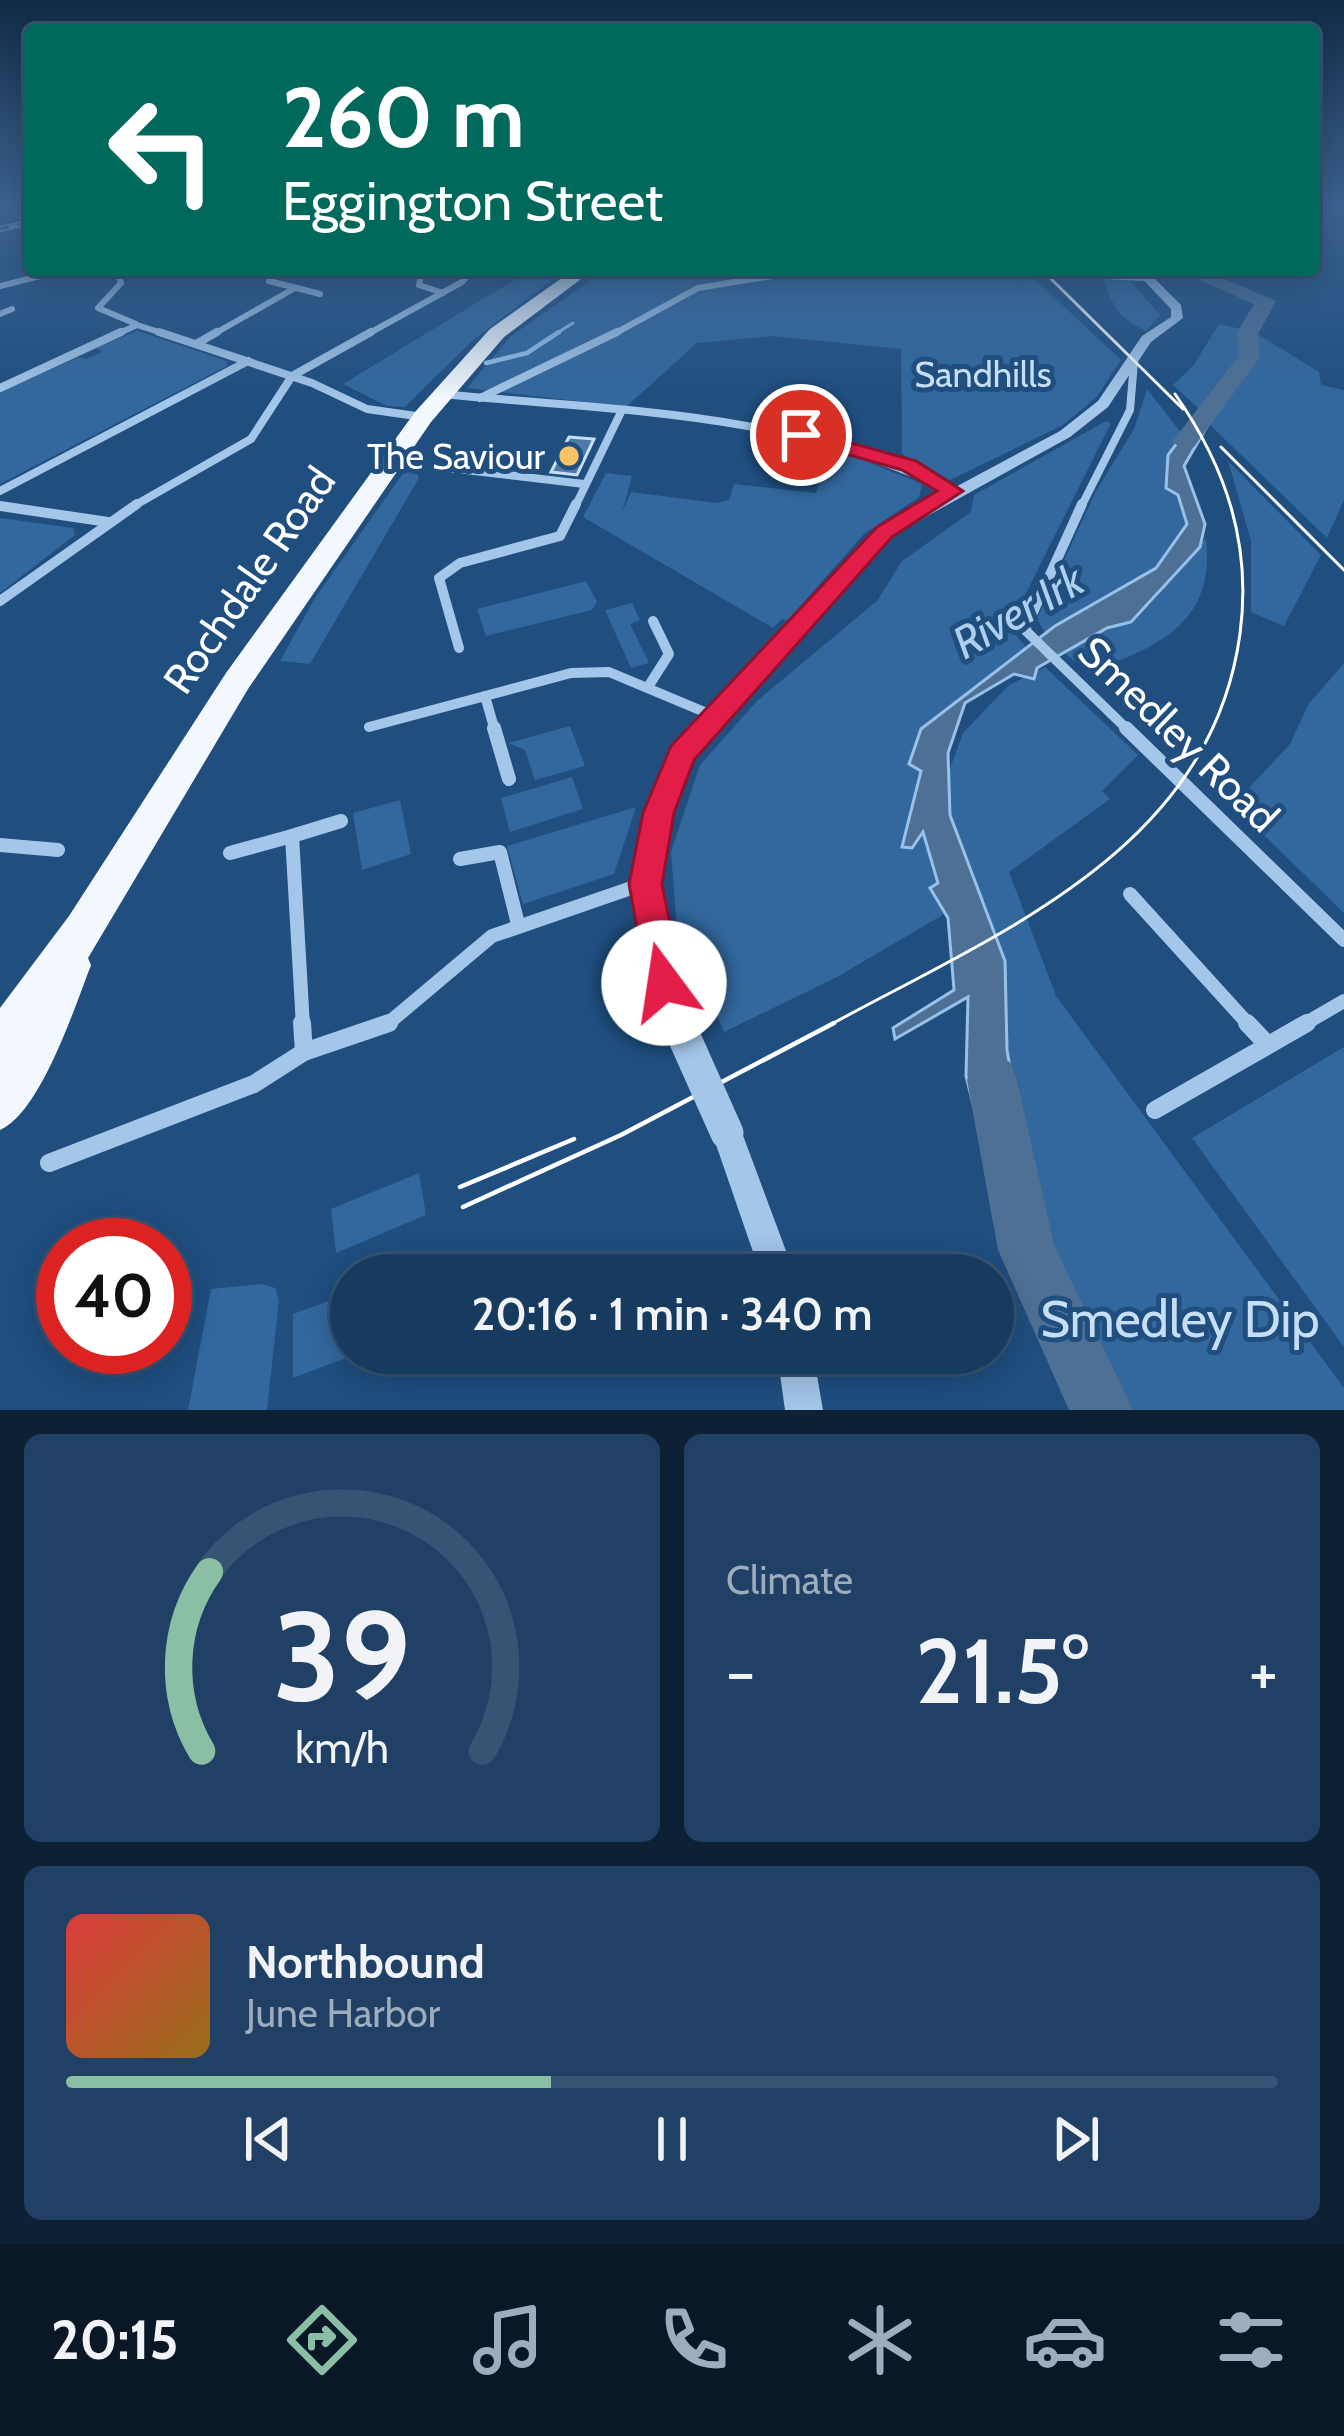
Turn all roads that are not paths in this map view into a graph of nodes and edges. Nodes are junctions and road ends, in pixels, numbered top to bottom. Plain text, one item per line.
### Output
1 (40, 276) edge
2 (119, 276) edge
3 (421, 276) edge
4 (465, 276) edge
5 (575, 276) edge
6 (772, 276) edge
7 (1146, 276) edge
8 (269, 281) dead end
9 (0, 286) edge
10 (295, 288) junction
11 (443, 293) junction
12 (320, 294) dead end
13 (12, 309) dead end
14 (0, 314) edge
15 (137, 325) junction
16 (196, 344) junction
17 (248, 361) junction
18 (1134, 362) junction
19 (292, 376) junction
20 (0, 388) edge
21 (480, 398) junction
22 (432, 405) junction
23 (621, 412) junction
24 (449, 468) dead end
25 (584, 484) junction
26 (0, 491) edge
27 (952, 491) junction
28 (0, 506) edge
29 (108, 522) junction
30 (0, 602) edge
31 (653, 621) dead end
32 (459, 648) dead end
33 (649, 687) junction
34 (485, 696) junction
35 (715, 716) junction
36 (369, 727) dead end
37 (509, 779) dead end
38 (341, 821) dead end
39 (292, 836) junction
40 (0, 845) edge
41 (58, 850) dead end
42 (230, 853) dead end
43 (460, 859) dead end
44 (645, 884) junction
45 (1130, 894) dead end
46 (518, 924) junction
47 (84, 930) junction
48 (1344, 940) edge
49 (1344, 1001) edge
50 (0, 1045) edge
51 (1268, 1045) junction
52 (304, 1052) junction
53 (0, 1106) edge
54 (1155, 1110) dead end
55 (50, 1163) dead end
56 (770, 1254) edge
57 (798, 1374) edge
58 (804, 1410) edge

1 - 9 street
2 - 15 street
3 - 11 street
4 - 11 street
5 - 22 highway, Rochdale Road
6 - 21 street
7 - 18 street
8 - 10 street
10 - 12 street
10 - 16 street
11 - 19 street
13 - 14 street
15 - 16 street
15 - 20 street
16 - 17 street
17 - 19 street
17 - 26 street
18 - 27 street
18 - 48 street, Smedley Road
19 - 22 street
19 - 29 street
21 - 22 street
21 - 23 street
22 - 47 highway, Rochdale Road
23 - 25 street
23 - 27 street
24 - 25 street
25 - 32 street
27 - 35 street
28 - 29 street
29 - 30 street
31 - 33 street
33 - 34 street
33 - 35 street
34 - 36 street
34 - 37 street
35 - 44 street
38 - 39 street
39 - 42 street
39 - 52 street
40 - 41 street
43 - 46 street
44 - 46 street
44 - 56 street, bridge
45 - 51 street
46 - 52 street
47 - 50 highway, Rochdale Road
47 - 53 highway, Rochdale Road
49 - 51 street
51 - 54 street
52 - 55 street
57 - 58 street

